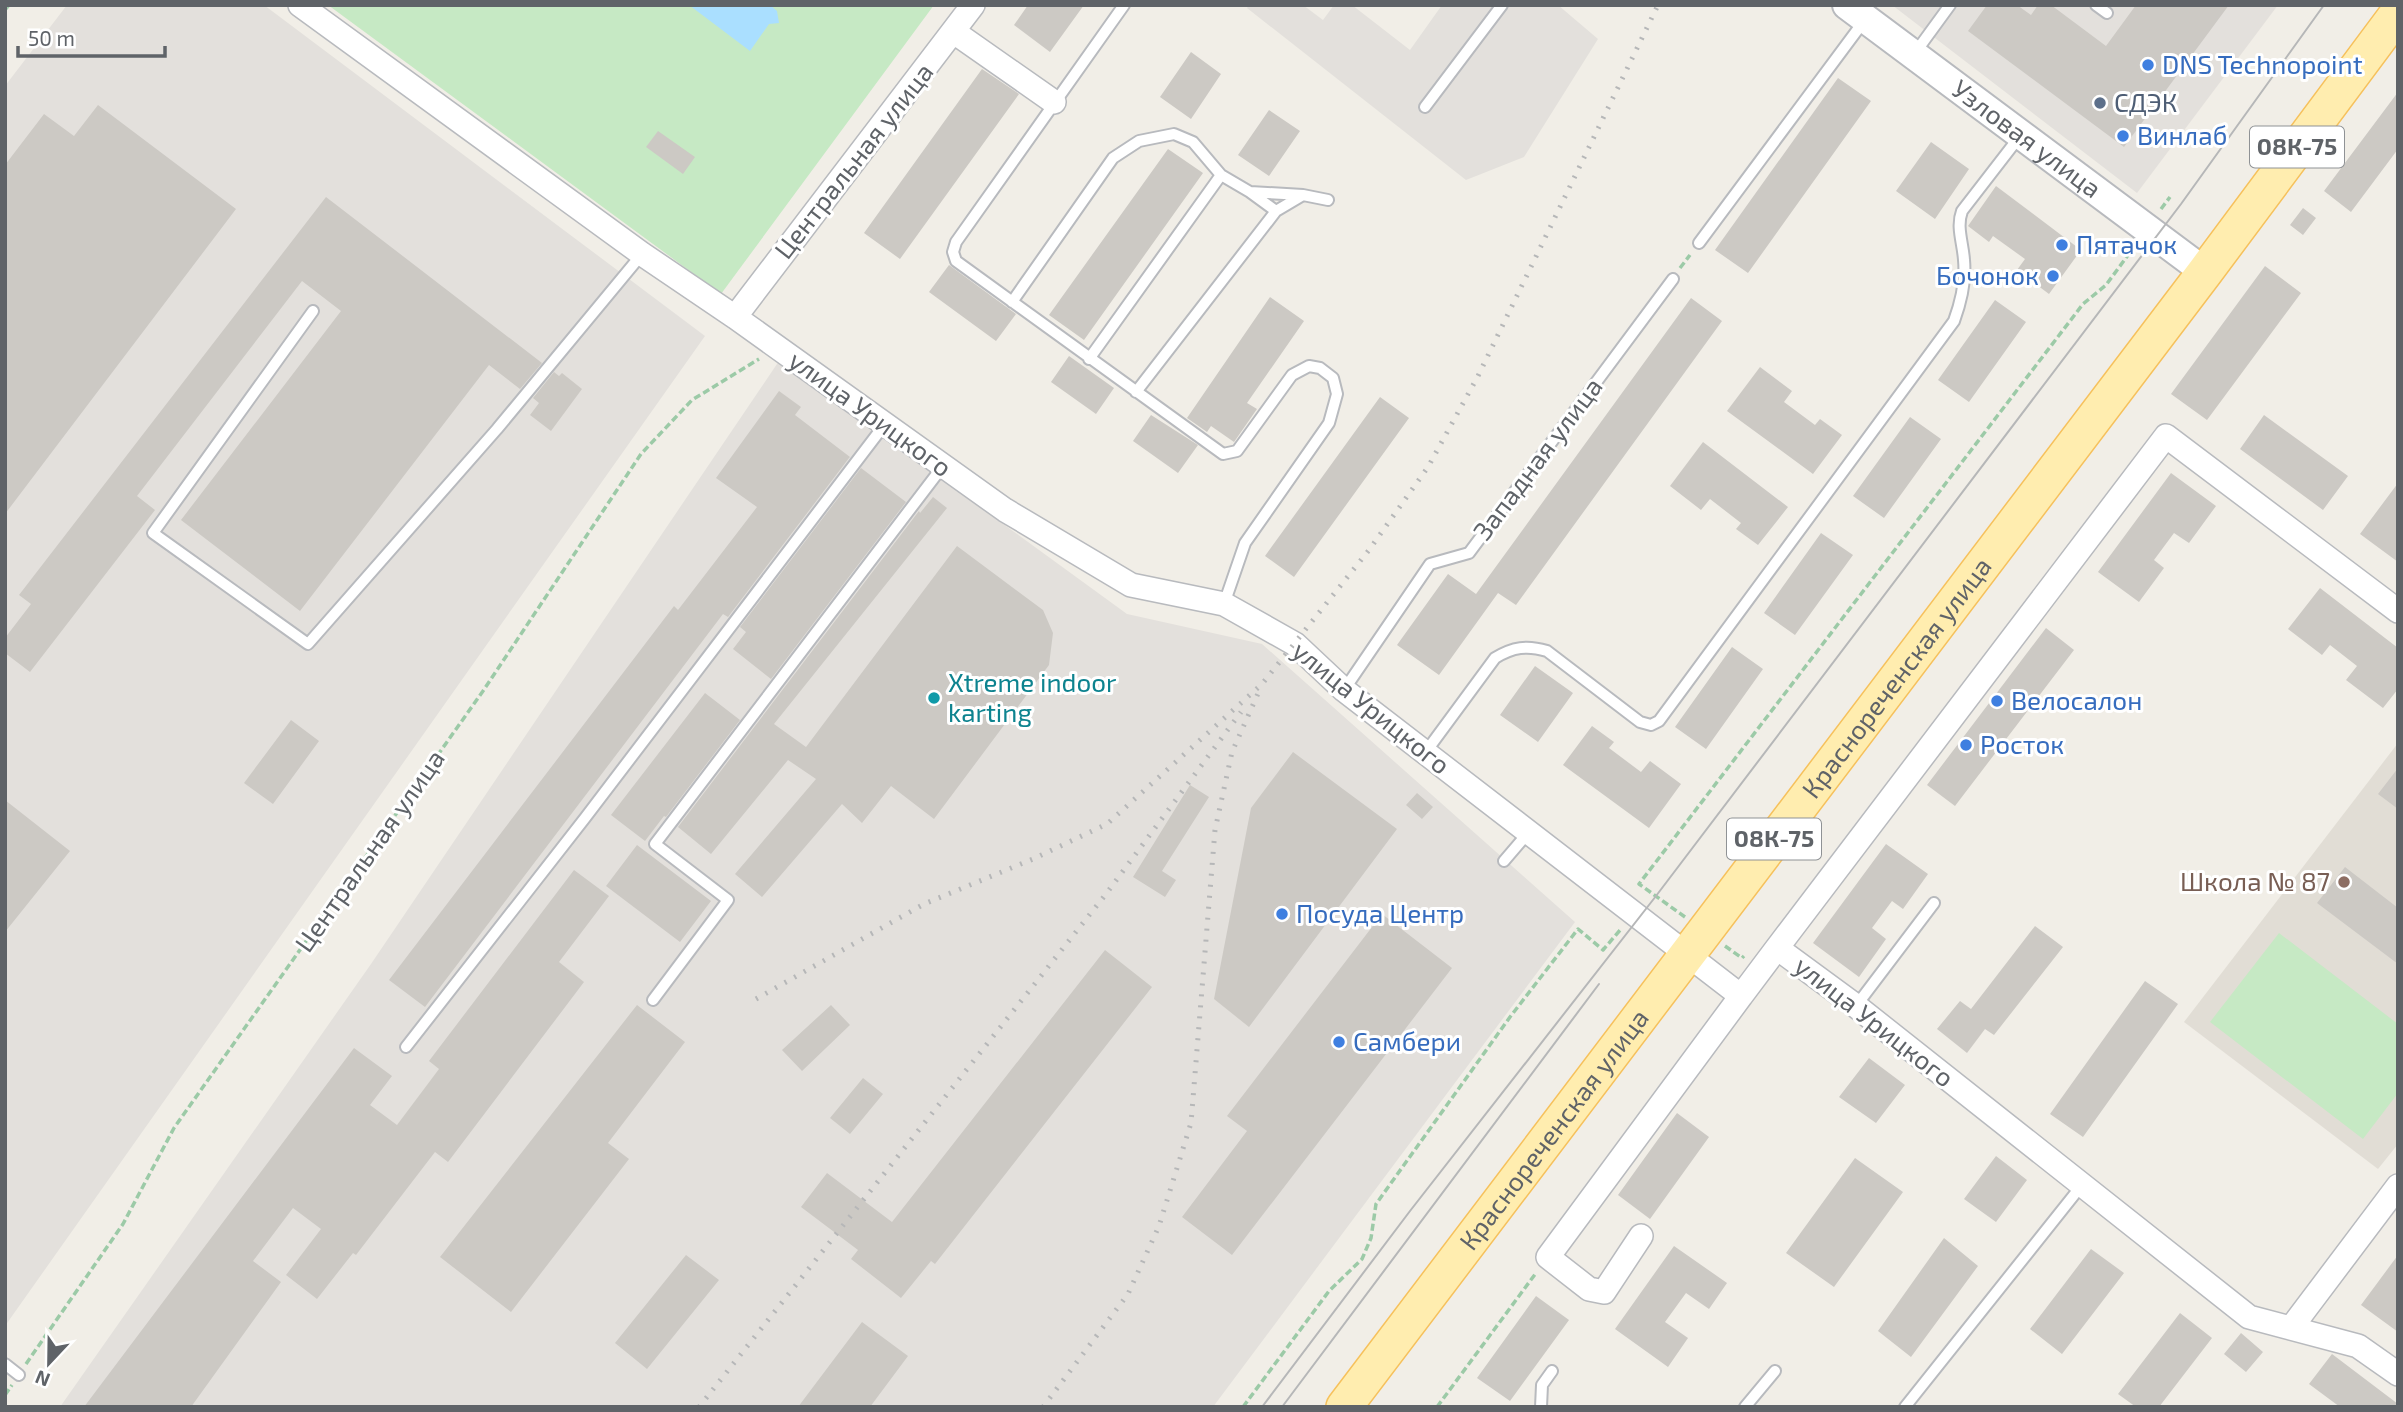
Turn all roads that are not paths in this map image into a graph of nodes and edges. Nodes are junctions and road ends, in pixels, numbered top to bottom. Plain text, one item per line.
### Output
1 (299, 5) edge
2 (973, 5) edge
3 (1124, 5) edge
4 (1502, 5) edge
5 (1950, 5) edge
6 (2096, 5) edge
7 (1856, 12) edge
8 (2106, 13) dead end
9 (2395, 22) edge
10 (954, 32) junction
11 (1913, 55) junction
12 (1054, 102) junction
13 (1425, 107) dead end
14 (2020, 135) junction
15 (1221, 175) junction
16 (1250, 191) junction
17 (1303, 195) junction
18 (1328, 201) dead end
19 (1276, 211) junction
20 (1699, 243) road end
21 (642, 254) junction
22 (2205, 272) junction
23 (1673, 279) road end
24 (1012, 302) junction
25 (313, 311) dead end
26 (735, 317) junction
27 (1089, 359) junction
28 (1136, 392) junction
29 (885, 424) junction
30 (943, 466) junction
31 (1224, 604) junction
32 (2398, 611) edge
33 (1343, 690) junction
34 (1425, 753) junction
35 (1528, 833) junction
36 (1504, 861) dead end
37 (1934, 903) dead end
38 (1695, 942) junction
39 (1777, 948) junction
40 (1741, 996) junction
41 (653, 1000) dead end
42 (1856, 1006) junction
43 (406, 1047) dead end
44 (2082, 1185) junction
45 (2398, 1186) edge
46 (1641, 1236) dead end
47 (2291, 1328) junction
48 (5, 1364) edge
49 (1552, 1371) dead end
50 (1775, 1371) dead end
51 (2398, 1374) edge
52 (19, 1375) road end
53 (1344, 1407) edge
54 (1541, 1407) edge
55 (1745, 1407) edge
56 (1905, 1407) edge

1 - 21 street, улица Урицкого
2 - 10 street, Центральная улица
3 - 12 lane
4 - 13 lane
5 - 11 lane
6 - 8 lane
7 - 11 street, Узловая улица
7 - 20 lane
9 - 22 main road, Краснореченская улица / 08К-75
10 - 12 street
10 - 26 street, Центральная улица
11 - 14 street, Узловая улица
12 - 24 lane
14 - 22 street, Узловая улица
14 - 34 lane
15 - 16 lane
15 - 24 lane
15 - 27 lane
16 - 17 lane
16 - 19 lane
17 - 18 lane
17 - 19 lane
19 - 28 lane
21 - 25 lane
21 - 26 street, улица Урицкого
22 - 38 main road, Краснореченская улица / 08К-75
23 - 33 lane, Западная улица
24 - 27 lane
26 - 29 street, улица Урицкого
27 - 28 lane
28 - 31 lane
29 - 30 street, улица Урицкого
29 - 43 lane
30 - 31 street, улица Урицкого
30 - 41 lane
31 - 33 street, улица Урицкого
32 - 39 street
33 - 34 street, улица Урицкого
34 - 35 street, улица Урицкого
35 - 36 lane
35 - 38 street, улица Урицкого
37 - 42 lane
38 - 40 street, улица Урицкого
38 - 53 main road, Краснореченская улица / 08К-75
39 - 40 street, улица Урицкого
39 - 42 street, улица Урицкого
40 - 46 street
42 - 44 street, улица Урицкого
44 - 47 street, улица Урицкого
44 - 56 lane
45 - 47 street
47 - 51 street, улица Урицкого
48 - 52 lane
49 - 54 lane
50 - 55 lane

